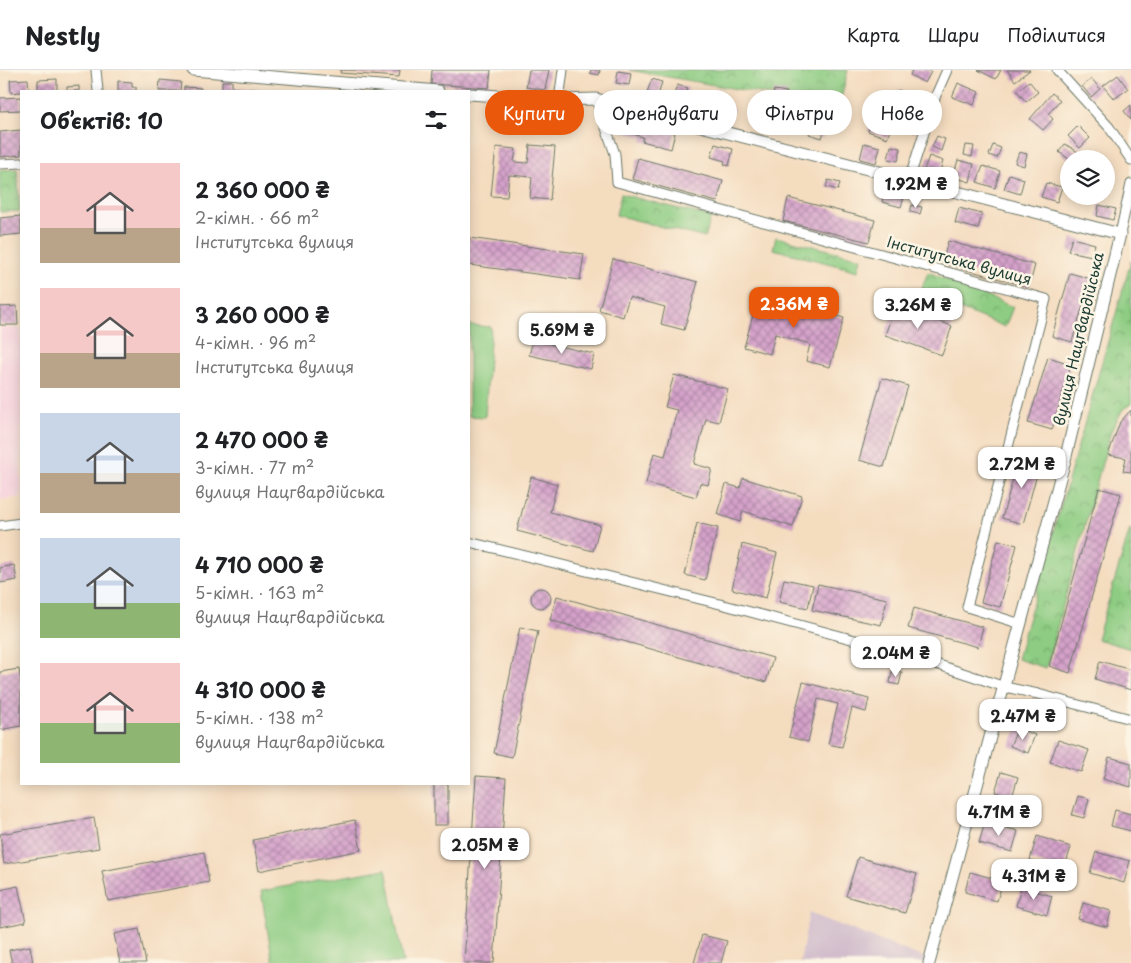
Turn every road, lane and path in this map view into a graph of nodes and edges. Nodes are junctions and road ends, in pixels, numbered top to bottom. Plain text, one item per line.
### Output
1 (96, 70) edge
2 (193, 70) edge
3 (563, 70) edge
4 (947, 70) edge
5 (1056, 70) edge
6 (98, 90) edge
7 (426, 90) edge
8 (560, 90) edge
9 (470, 94) edge
10 (485, 95) edge
11 (608, 135) edge
12 (735, 135) edge
13 (1131, 160) edge
14 (20, 163) edge
15 (0, 164) edge
16 (909, 180) junction
17 (1131, 184) edge
18 (1120, 234) junction
19 (20, 523) edge
20 (0, 526) edge
21 (470, 542) edge
22 (1020, 624) junction
23 (1005, 687) junction
24 (1131, 719) edge
25 (929, 963) edge

1 - 6 street
2 - 7 street
3 - 8 street
4 - 16 street
5 - 13 street
9 - 10 street
11 - 22 street, Інститутська вулиця
12 - 16 street
14 - 15 street
16 - 18 street
17 - 18 street, вулиця Нацгвардійська
18 - 22 street, вулиця Нацгвардійська
19 - 20 street
21 - 23 street
22 - 23 street, вулиця Нацгвардійська
23 - 24 street
23 - 25 street, вулиця Нацгвардійська

